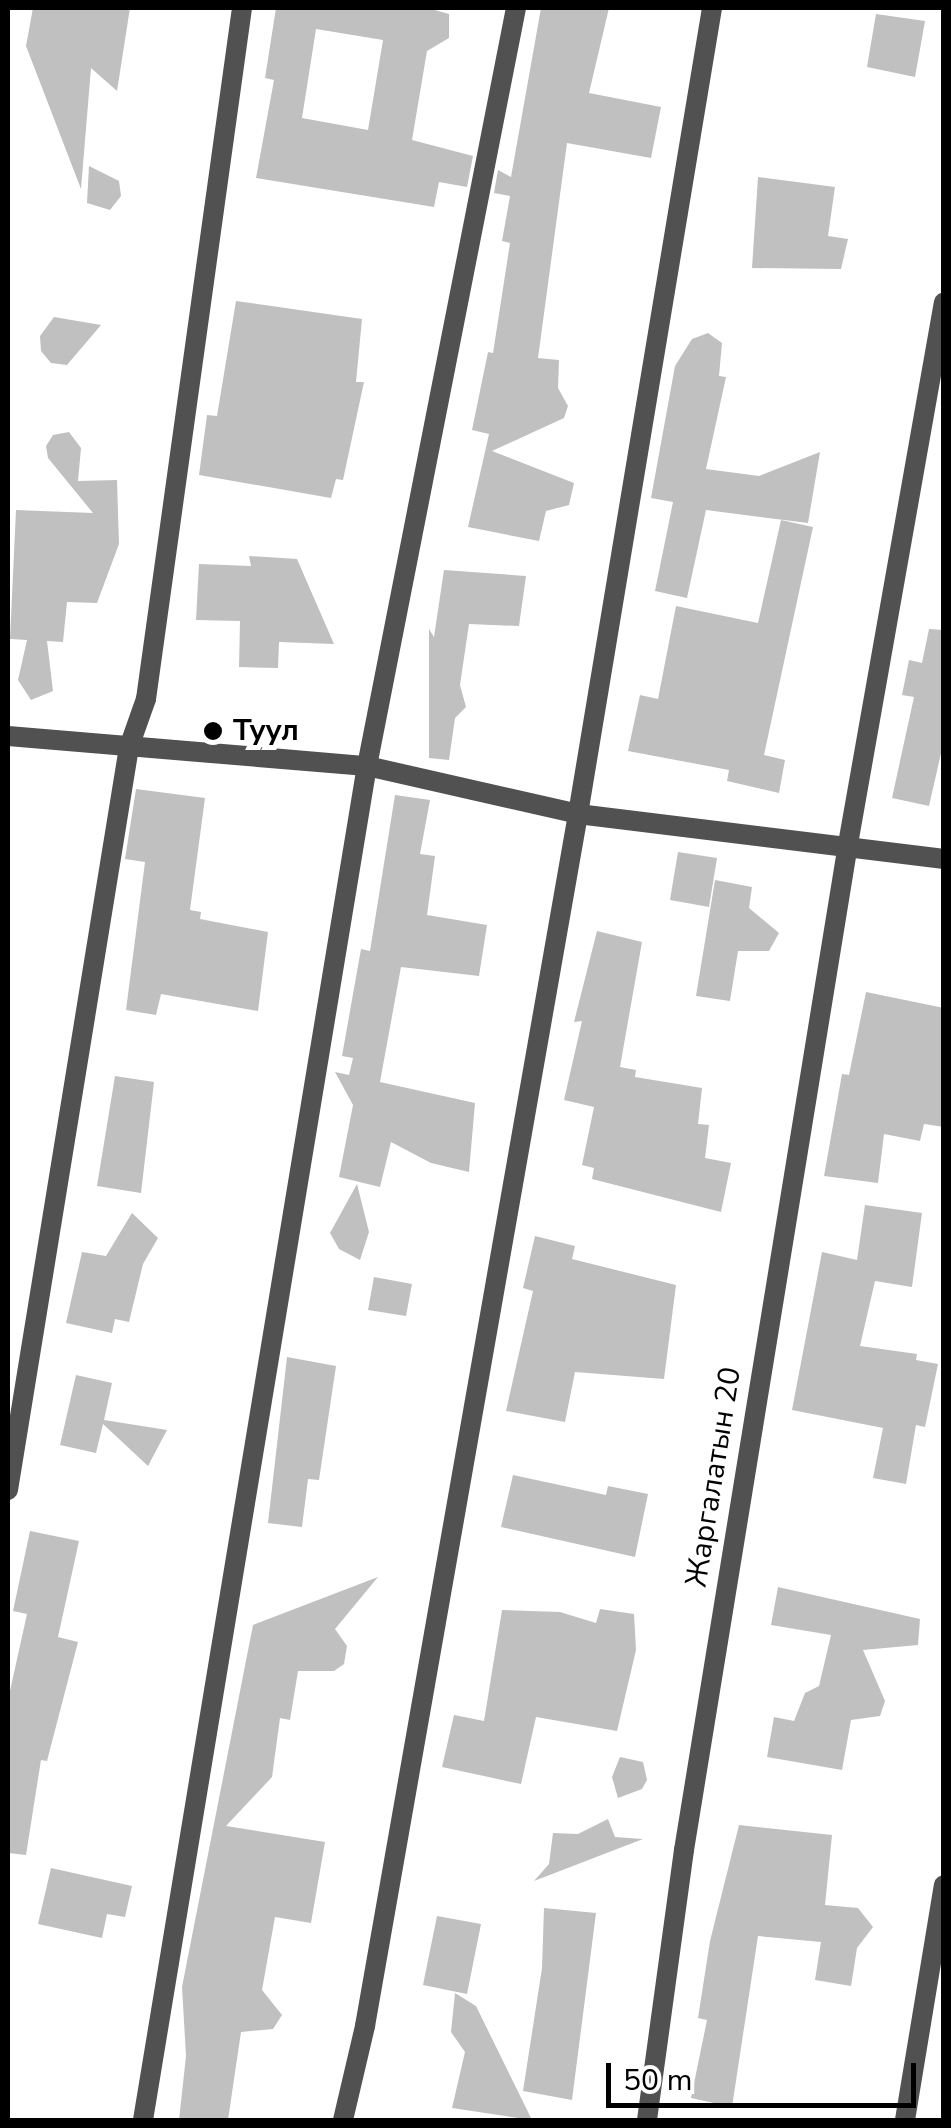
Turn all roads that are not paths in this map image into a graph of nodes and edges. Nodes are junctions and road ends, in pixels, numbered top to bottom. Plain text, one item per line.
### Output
1 (242, 8) edge
2 (516, 8) edge
3 (712, 8) edge
4 (944, 302) edge
5 (8, 736) edge
6 (129, 747) junction
7 (367, 766) junction
8 (578, 814) junction
9 (848, 844) junction
10 (944, 859) edge
11 (8, 1490) edge
12 (944, 1885) edge
13 (143, 2120) edge
14 (342, 2120) edge
15 (646, 2120) edge
16 (905, 2120) edge

1 - 6 street
2 - 7 street
3 - 8 street
4 - 9 street, Жаргалатын 20
5 - 6 street
6 - 7 street
6 - 11 street
7 - 8 street
7 - 13 street
8 - 9 street
8 - 14 street
9 - 10 street
9 - 15 street, Жаргалатын 20
12 - 16 street

